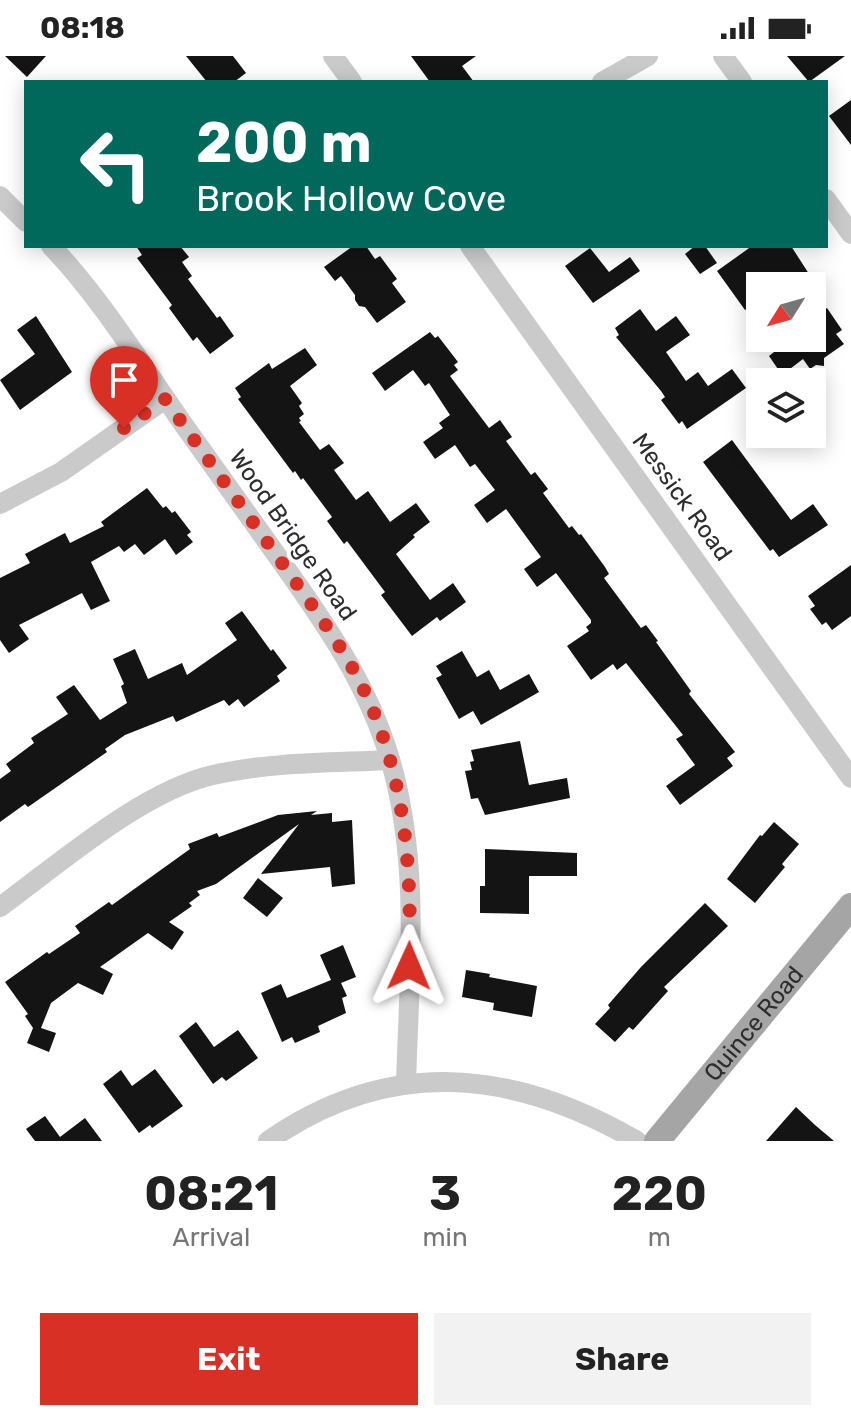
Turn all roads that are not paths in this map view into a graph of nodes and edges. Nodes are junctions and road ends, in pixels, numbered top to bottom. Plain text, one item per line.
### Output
1 (333, 56) edge
2 (648, 56) edge
3 (723, 56) edge
4 (351, 80) edge
5 (606, 80) edge
6 (741, 80) edge
7 (0, 196) edge
8 (828, 202) edge
9 (24, 220) edge
10 (851, 234) edge
11 (53, 248) edge
12 (471, 248) edge
13 (165, 399) junction
14 (0, 504) edge
15 (390, 760) junction
16 (851, 778) edge
17 (851, 906) edge
18 (0, 907) edge
19 (406, 1084) junction
20 (268, 1141) edge
21 (637, 1141) edge
22 (657, 1141) edge

1 - 4 street
2 - 5 street
3 - 6 street
7 - 9 street
8 - 10 street
11 - 13 street, Wood Bridge Road
12 - 16 street, Messick Road
13 - 14 street
13 - 15 street, Wood Bridge Road
15 - 18 street
15 - 19 street, Wood Bridge Road
17 - 22 main road, Quince Road
19 - 20 street
19 - 21 street

